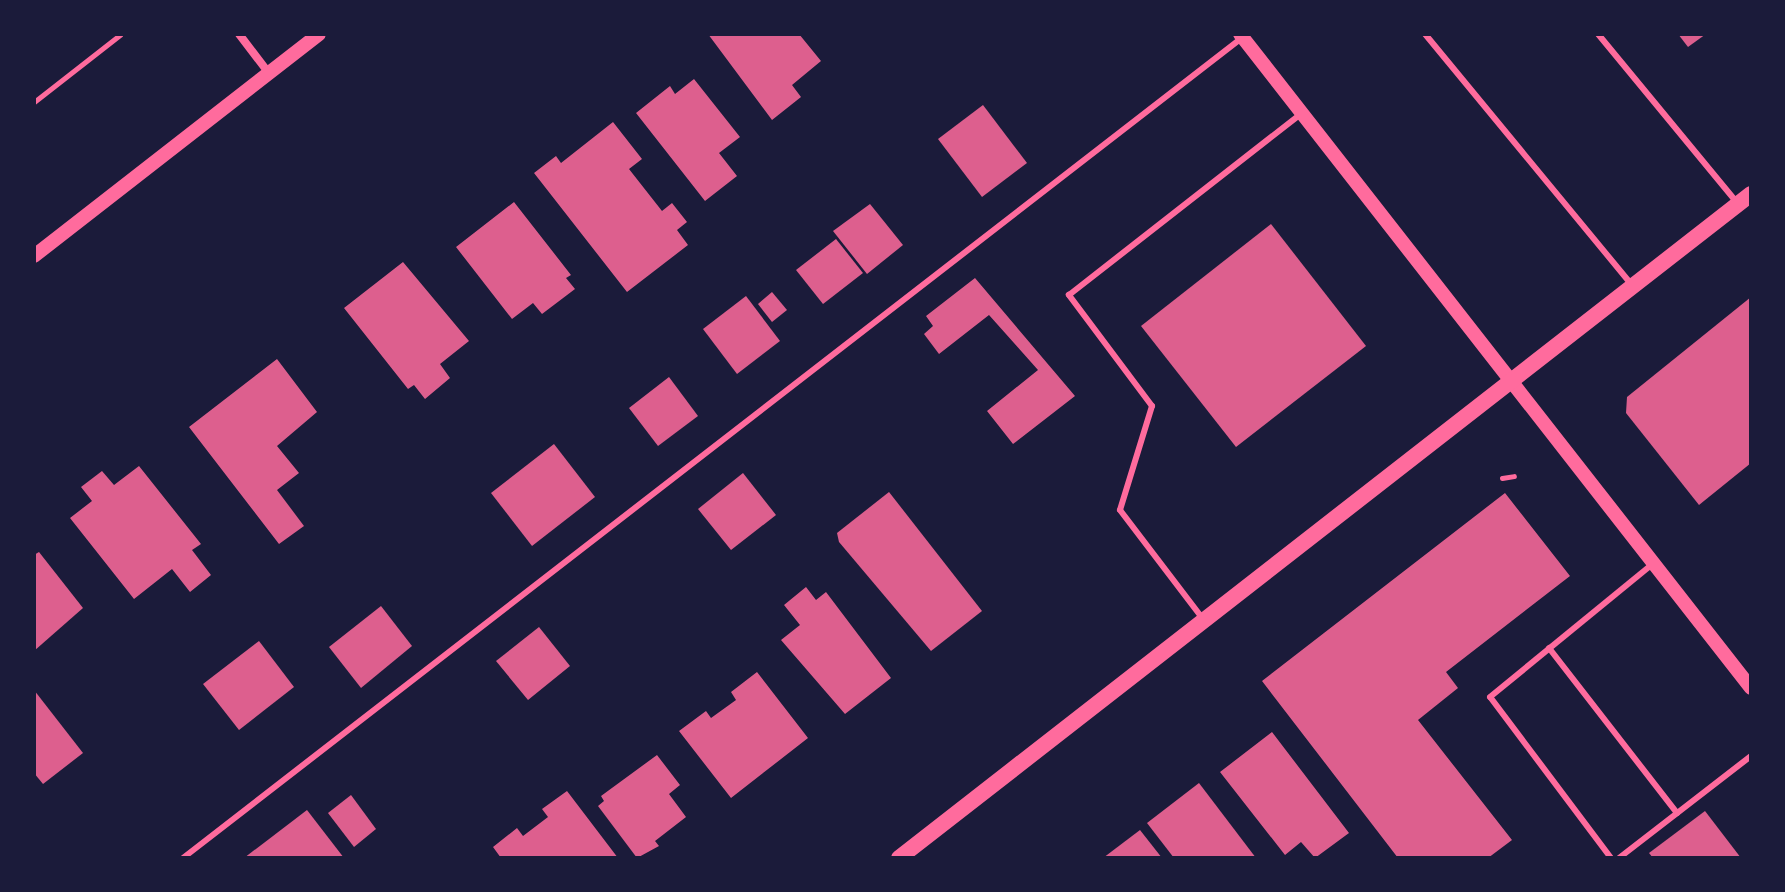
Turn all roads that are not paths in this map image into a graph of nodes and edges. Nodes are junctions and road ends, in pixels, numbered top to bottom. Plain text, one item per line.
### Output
1 (239, 34) edge
2 (319, 34) edge
3 (1425, 34) edge
4 (1598, 34) edge
5 (1242, 36) edge
6 (268, 72) junction
7 (1302, 113) junction
8 (1744, 199) edge
9 (34, 256) edge
10 (1633, 287) junction
11 (1512, 381) junction
12 (1654, 563) junction
13 (1205, 620) junction
14 (1549, 648) junction
15 (1751, 688) edge
16 (1751, 756) edge
17 (1677, 813) junction
18 (183, 858) edge
19 (899, 858) edge
20 (1611, 858) edge
21 (1619, 858) edge

1 - 6 street
2 - 6 street
3 - 10 lane
4 - 8 lane
5 - 7 street
5 - 18 lane
6 - 9 street
7 - 11 street
7 - 13 lane
8 - 10 main road
10 - 11 main road
11 - 12 street
11 - 13 main road
12 - 14 lane
12 - 15 street
13 - 19 main road
14 - 17 lane
14 - 20 lane
16 - 17 lane
17 - 21 lane

